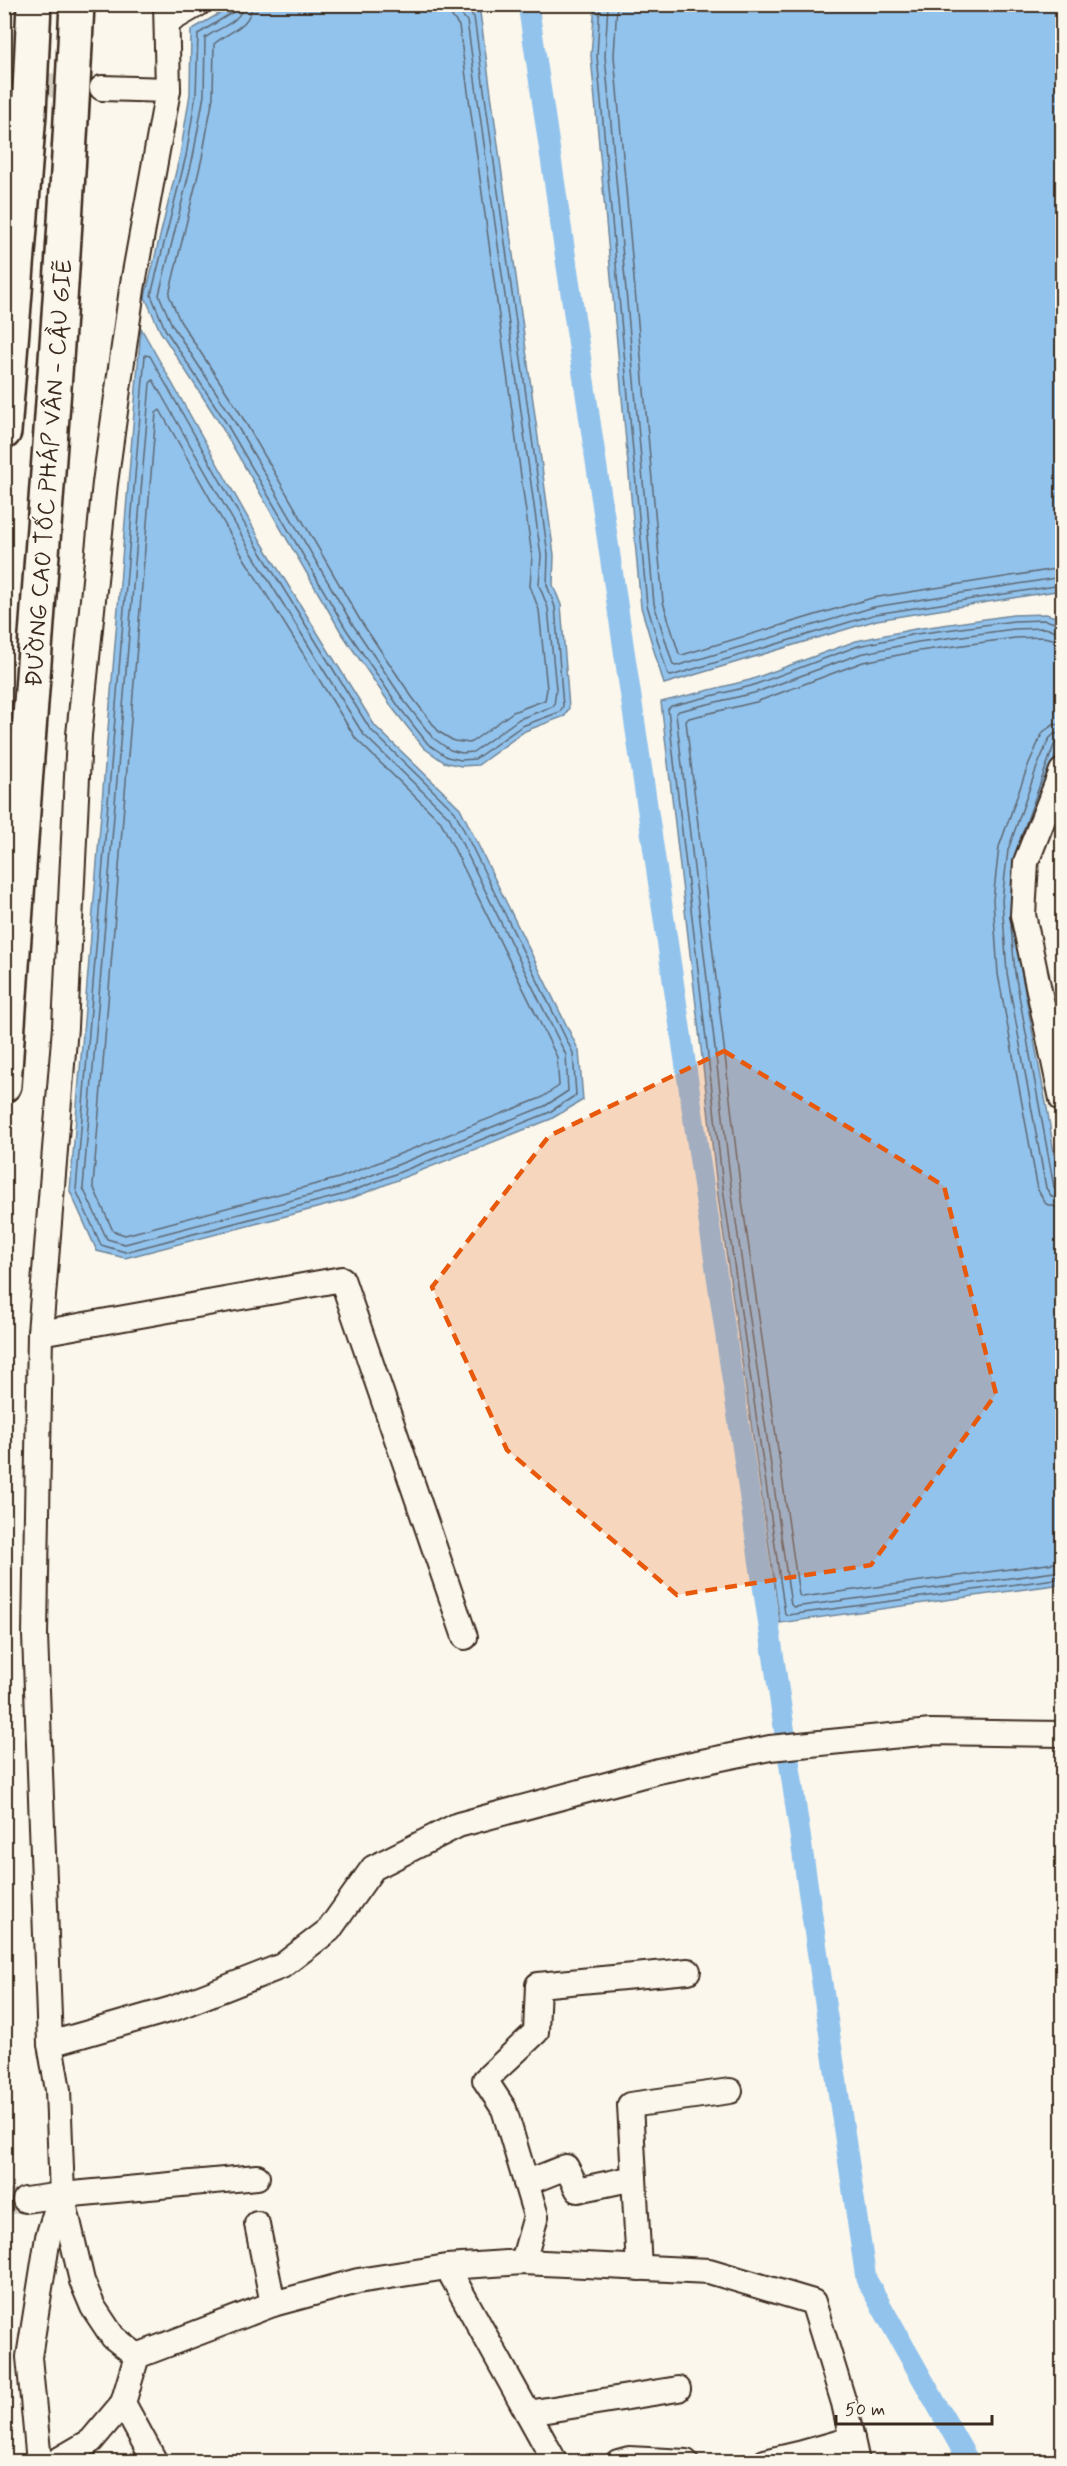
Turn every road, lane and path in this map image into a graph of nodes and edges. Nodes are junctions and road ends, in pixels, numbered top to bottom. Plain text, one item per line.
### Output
1 (34, 4) edge
2 (77, 4) edge
3 (198, 4) edge
4 (167, 13) edge
5 (102, 88) tunnel mouth
6 (168, 90) junction
7 (4, 432) edge
8 (1062, 771) edge
9 (4, 1085) edge
10 (1062, 1099) edge
11 (40, 1333) junction
12 (465, 1637) dead end
13 (1062, 1734) edge
14 (688, 1971) dead end
15 (50, 2044) junction
16 (730, 2091) dead end
17 (257, 2176) dead end
18 (634, 2178) junction
19 (526, 2183) junction
20 (62, 2195) junction
21 (25, 2200) tunnel mouth
22 (257, 2224) dead end
23 (524, 2262) junction
24 (447, 2267) junction
25 (639, 2268) junction
26 (273, 2304) junction
27 (137, 2356) junction
28 (678, 2389) dead end
29 (123, 2403) junction
30 (528, 2413) junction
31 (855, 2450) edge
32 (39, 2462) edge
33 (55, 2462) edge
34 (155, 2462) edge
35 (555, 2462) edge
36 (618, 2462) edge
37 (686, 2462) edge
38 (765, 2462) edge

1 - 7 highway, ĐƯỜNG CAO TỐC PHÁP VÂN - CẦU GIẼ
2 - 9 highway, ĐƯỜNG CAO TỐC PHÁP VÂN - CẦU GIẼ
3 - 4 street
4 - 6 street
5 - 6 street
6 - 11 street
8 - 10 street
11 - 12 street
11 - 15 street
13 - 15 street
14 - 19 street
15 - 20 street
16 - 18 street
17 - 20 street
18 - 19 street
18 - 25 street
19 - 23 street
20 - 21 street
20 - 27 street
20 - 32 street
22 - 26 street
23 - 24 street
23 - 25 street
24 - 26 street
24 - 30 street
25 - 31 street
26 - 27 street
27 - 29 street
28 - 30 street
29 - 33 street
29 - 34 street
30 - 35 street
31 - 38 street
36 - 37 street

